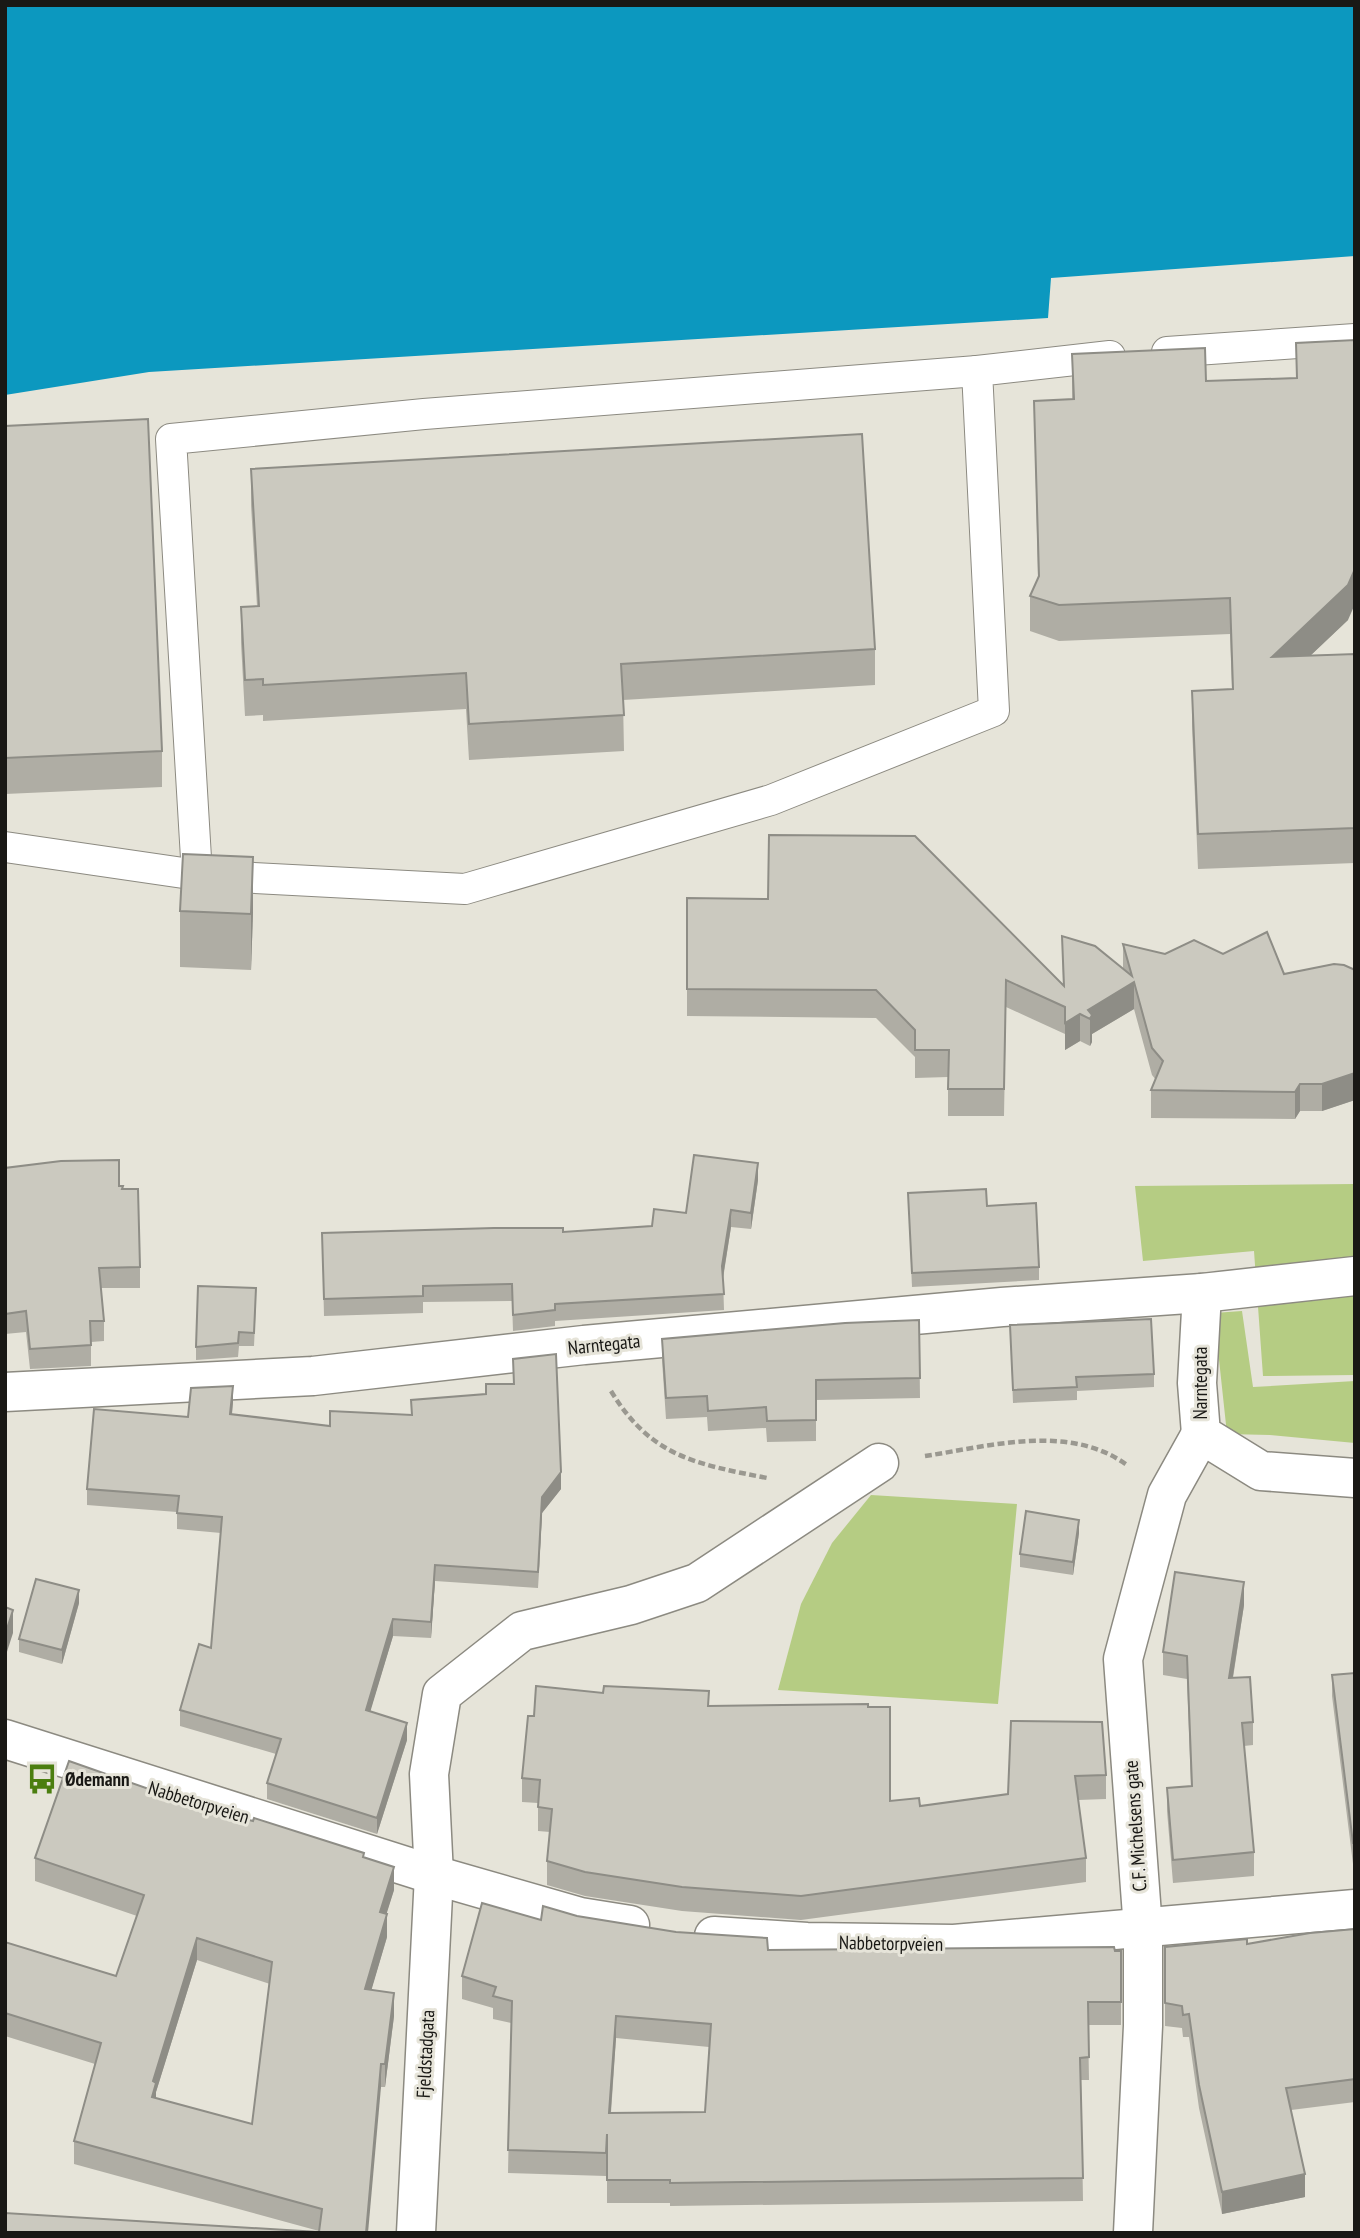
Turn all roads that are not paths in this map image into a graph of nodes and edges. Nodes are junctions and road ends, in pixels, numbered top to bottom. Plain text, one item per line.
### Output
1 (1355, 339) edge
2 (977, 371) junction
3 (5, 846) edge
4 (197, 875) junction
5 (1355, 1276) edge
6 (1202, 1293) junction
7 (5, 1392) edge
8 (1201, 1434) junction
9 (879, 1464) road end
10 (1355, 1478) edge
11 (5, 1739) edge
12 (433, 1875) junction
13 (1355, 1909) edge
14 (1143, 1929) junction
15 (416, 2233) edge
16 (1133, 2233) edge

1 - 2 lane
2 - 4 lane
2 - 4 lane
3 - 4 lane
5 - 6 street, Narntegata
6 - 7 street, Narntegata
6 - 8 street, Narntegata
8 - 10 street, Narntegata
8 - 14 street, C.F. Michelsens gate
9 - 12 street
11 - 12 street, Nabbetorpveien
12 - 14 street, Nabbetorpveien
12 - 15 street, Fjeldstadgata
13 - 14 street, Nabbetorpveien
14 - 16 street, C.F. Michelsens gate

